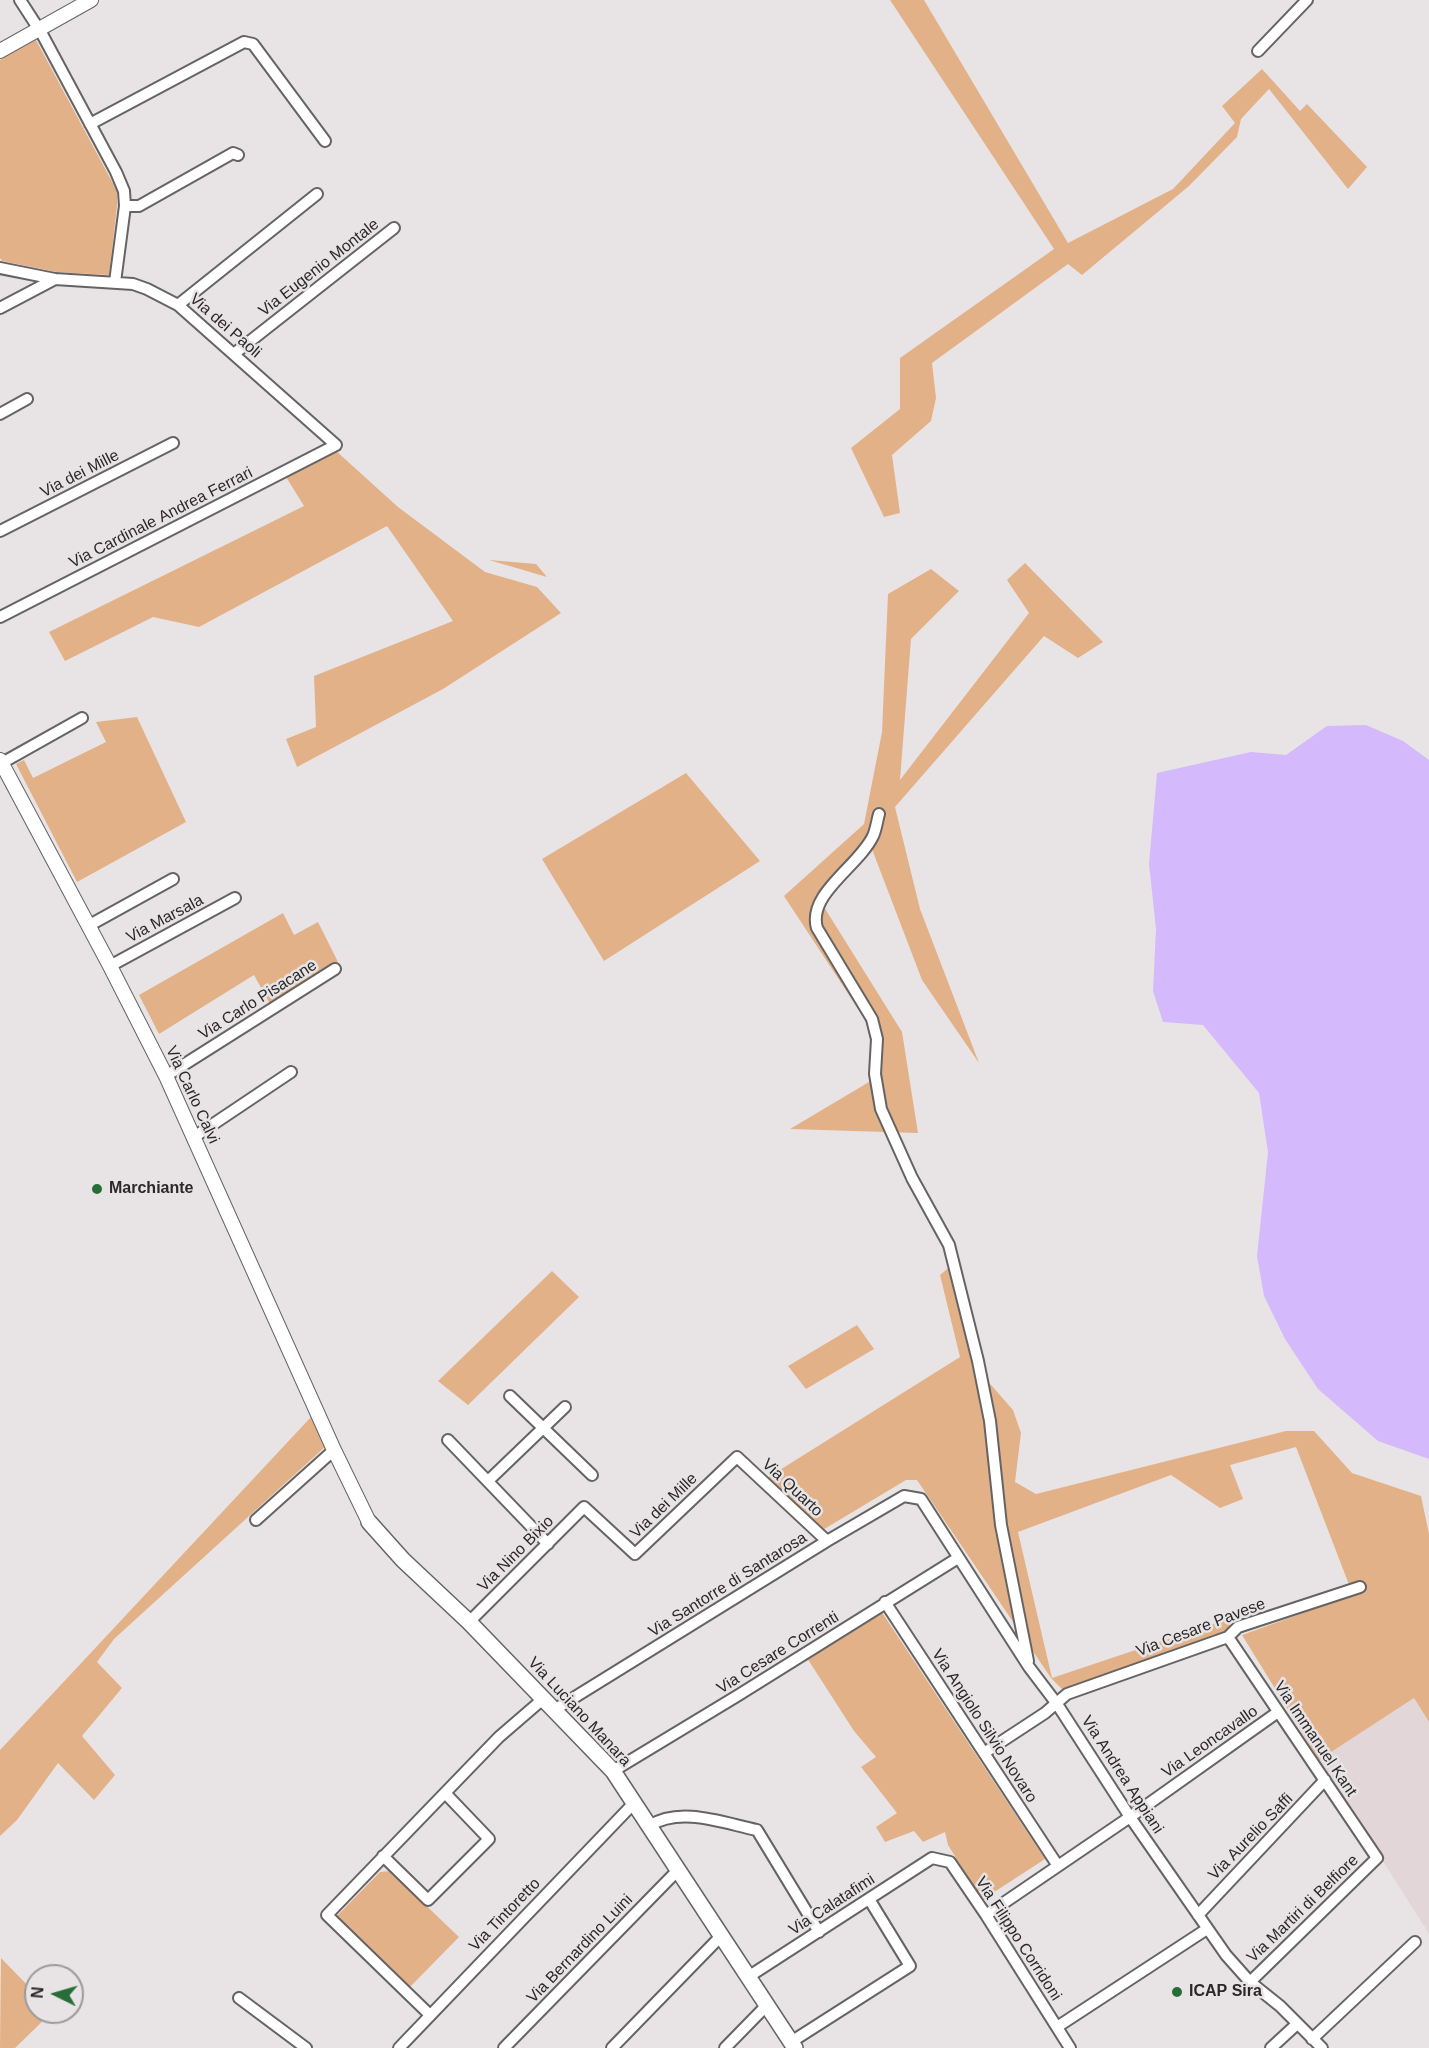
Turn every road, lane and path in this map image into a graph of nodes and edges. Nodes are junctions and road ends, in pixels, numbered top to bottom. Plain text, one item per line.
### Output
1 (20, 0) edge
2 (91, 0) edge
3 (1307, 0) edge
4 (39, 29) junction
5 (0, 51) edge
6 (1258, 51) dead end
7 (90, 124) junction
8 (325, 141) dead end
9 (238, 154) dead end
10 (317, 194) dead end
11 (125, 206) junction
12 (394, 228) dead end
13 (0, 268) edge
14 (55, 279) junction
15 (115, 282) junction
16 (178, 305) junction
17 (0, 308) edge
18 (235, 353) junction
19 (27, 399) dead end
20 (0, 414) edge
21 (173, 443) dead end
22 (336, 445) joint
23 (0, 531) edge
24 (0, 617) edge
25 (82, 718) dead end
26 (1, 761) edge
27 (879, 814) dead end
28 (173, 879) dead end
29 (235, 898) dead end
30 (88, 926) junction
31 (110, 966) junction
32 (335, 969) dead end
33 (291, 1072) dead end
34 (166, 1076) junction
35 (194, 1137) junction
36 (510, 1396) dead end
37 (565, 1407) dead end
38 (543, 1428) junction
39 (448, 1440) dead end
40 (334, 1450) junction
41 (737, 1457) joint
42 (592, 1475) dead end
43 (488, 1481) junction
44 (921, 1499) joint
45 (584, 1507) joint
46 (256, 1520) dead end
47 (369, 1522) joint
48 (827, 1541) junction
49 (548, 1544) junction
50 (958, 1558) junction
51 (1360, 1587) dead end
52 (885, 1602) junction
53 (469, 1622) junction
54 (1228, 1637) junction
55 (1029, 1667) junction
56 (1057, 1704) junction
57 (549, 1705) junction
58 (1278, 1712) junction
59 (984, 1753) junction
60 (613, 1772) junction
61 (1326, 1780) junction
62 (445, 1793) junction
63 (634, 1803) junction
64 (1130, 1817) junction
65 (649, 1826) junction
66 (383, 1856) junction
67 (932, 1858) joint
68 (1377, 1858) joint
69 (1058, 1866) junction
70 (678, 1870) junction
71 (869, 1899) junction
72 (986, 1915) junction
73 (1198, 1915) junction
74 (1207, 1929) junction
75 (819, 1932) junction
76 (721, 1936) junction
77 (1415, 1942) dead end
78 (748, 1977) junction
79 (1250, 1982) junction
80 (239, 1998) dead end
81 (767, 2005) junction
82 (430, 2016) junction
83 (1297, 2024) junction
84 (1057, 2027) junction
85 (1312, 2039) junction
86 (793, 2045) edge
87 (306, 2048) edge
88 (399, 2048) edge
89 (504, 2048) edge
90 (612, 2048) edge
91 (724, 2048) edge
92 (1070, 2048) edge
93 (1271, 2048) edge
94 (1322, 2048) edge

1 - 4 street
2 - 4 street
3 - 6 street
4 - 5 street
4 - 7 street
7 - 8 street
7 - 11 street
9 - 11 street
10 - 16 street
11 - 15 street
12 - 18 street, Via Eugenio Montale
13 - 14 street, Via dei Paoli
14 - 15 street, Via dei Paoli
14 - 17 street
15 - 16 street, Via dei Paoli
16 - 18 street, Via dei Paoli
18 - 22 street, Via dei Paoli
19 - 20 street
21 - 23 street, Via dei Mille
22 - 24 street, Via Cardinale Andrea Ferrari
25 - 26 street, Via Carlo Calvi
26 - 30 street, Via Carlo Calvi
27 - 55 street
28 - 30 street
29 - 31 street, Via Marsala
30 - 31 street, Via Carlo Calvi
31 - 34 street, Via Carlo Calvi
32 - 34 street, Via Carlo Pisacane
33 - 35 street
34 - 35 street, Via Carlo Calvi
35 - 40 street, Via Carlo Calvi
36 - 38 street
37 - 38 street
38 - 42 street
38 - 43 street
39 - 43 street
40 - 46 street
40 - 47 street, Via Luciano Manara
41 - 45 street, Via dei Mille
41 - 48 street, Via Quarto
43 - 49 street
44 - 48 street, Via Santorre di Santarosa
44 - 50 street, Via Andrea Appiani
45 - 49 street, Via Nino Bixio
47 - 53 main road, Via Luciano Manara
48 - 57 street, Via Santorre di Santarosa
49 - 53 street, Via Nino Bixio
50 - 52 street, Via Cesare Correnti
50 - 55 street, Via Andrea Appiani
51 - 54 street, Via Cesare Pavese
52 - 59 street, Via Angiolo Silvio Novaro
52 - 60 street, Via Cesare Correnti
53 - 57 main road, Via Luciano Manara
54 - 56 street, Via Cesare Pavese
54 - 58 street, Via Immanuel Kant
55 - 56 street, Via Andrea Appiani
56 - 59 street, Via Cesare Pavese
56 - 64 street, Via Andrea Appiani
57 - 60 main road, Via Luciano Manara
57 - 62 street, Via Santorre di Santarosa
58 - 61 street, Via Immanuel Kant
58 - 64 street, Via Leoncavallo
59 - 69 street, Via Angiolo Silvio Novaro
60 - 63 main road, Via Luciano Manara
61 - 68 street, Via Immanuel Kant
61 - 73 street, Via Aurelio Saffi
62 - 66 street, Via Santorre di Santarosa
62 - 66 street
63 - 65 main road, Via Luciano Manara
63 - 82 street, Via Tintoretto
64 - 69 street, Via Leoncavallo
64 - 73 street, Via Andrea Appiani
65 - 70 main road, Via Luciano Manara
65 - 75 street
66 - 82 street, Via Santorre di Santarosa
67 - 71 street, Via Calatafimi
67 - 72 street, Via Filippo Corridoni
68 - 79 street, Via Martiri di Belfiore
69 - 72 street, Via Leoncavallo
70 - 76 main road, Via Luciano Manara
70 - 89 street, Via Bernardino Luini
71 - 75 street, Via Calatafimi
71 - 86 street
72 - 84 street, Via Filippo Corridoni
73 - 74 street, Via Andrea Appiani
74 - 79 street, Via Andrea Appiani
74 - 84 street
75 - 78 street, Via Calatafimi
76 - 78 main road, Via Luciano Manara
76 - 90 street
77 - 85 street
78 - 81 main road, Via Luciano Manara
79 - 83 street, Via Andrea Appiani
80 - 87 street
81 - 86 main road, Via Luciano Manara
81 - 91 street
82 - 88 street, Via Tintoretto
83 - 85 street, Via Andrea Appiani
83 - 93 street
84 - 92 street, Via Filippo Corridoni
85 - 94 street, Via Andrea Appiani

